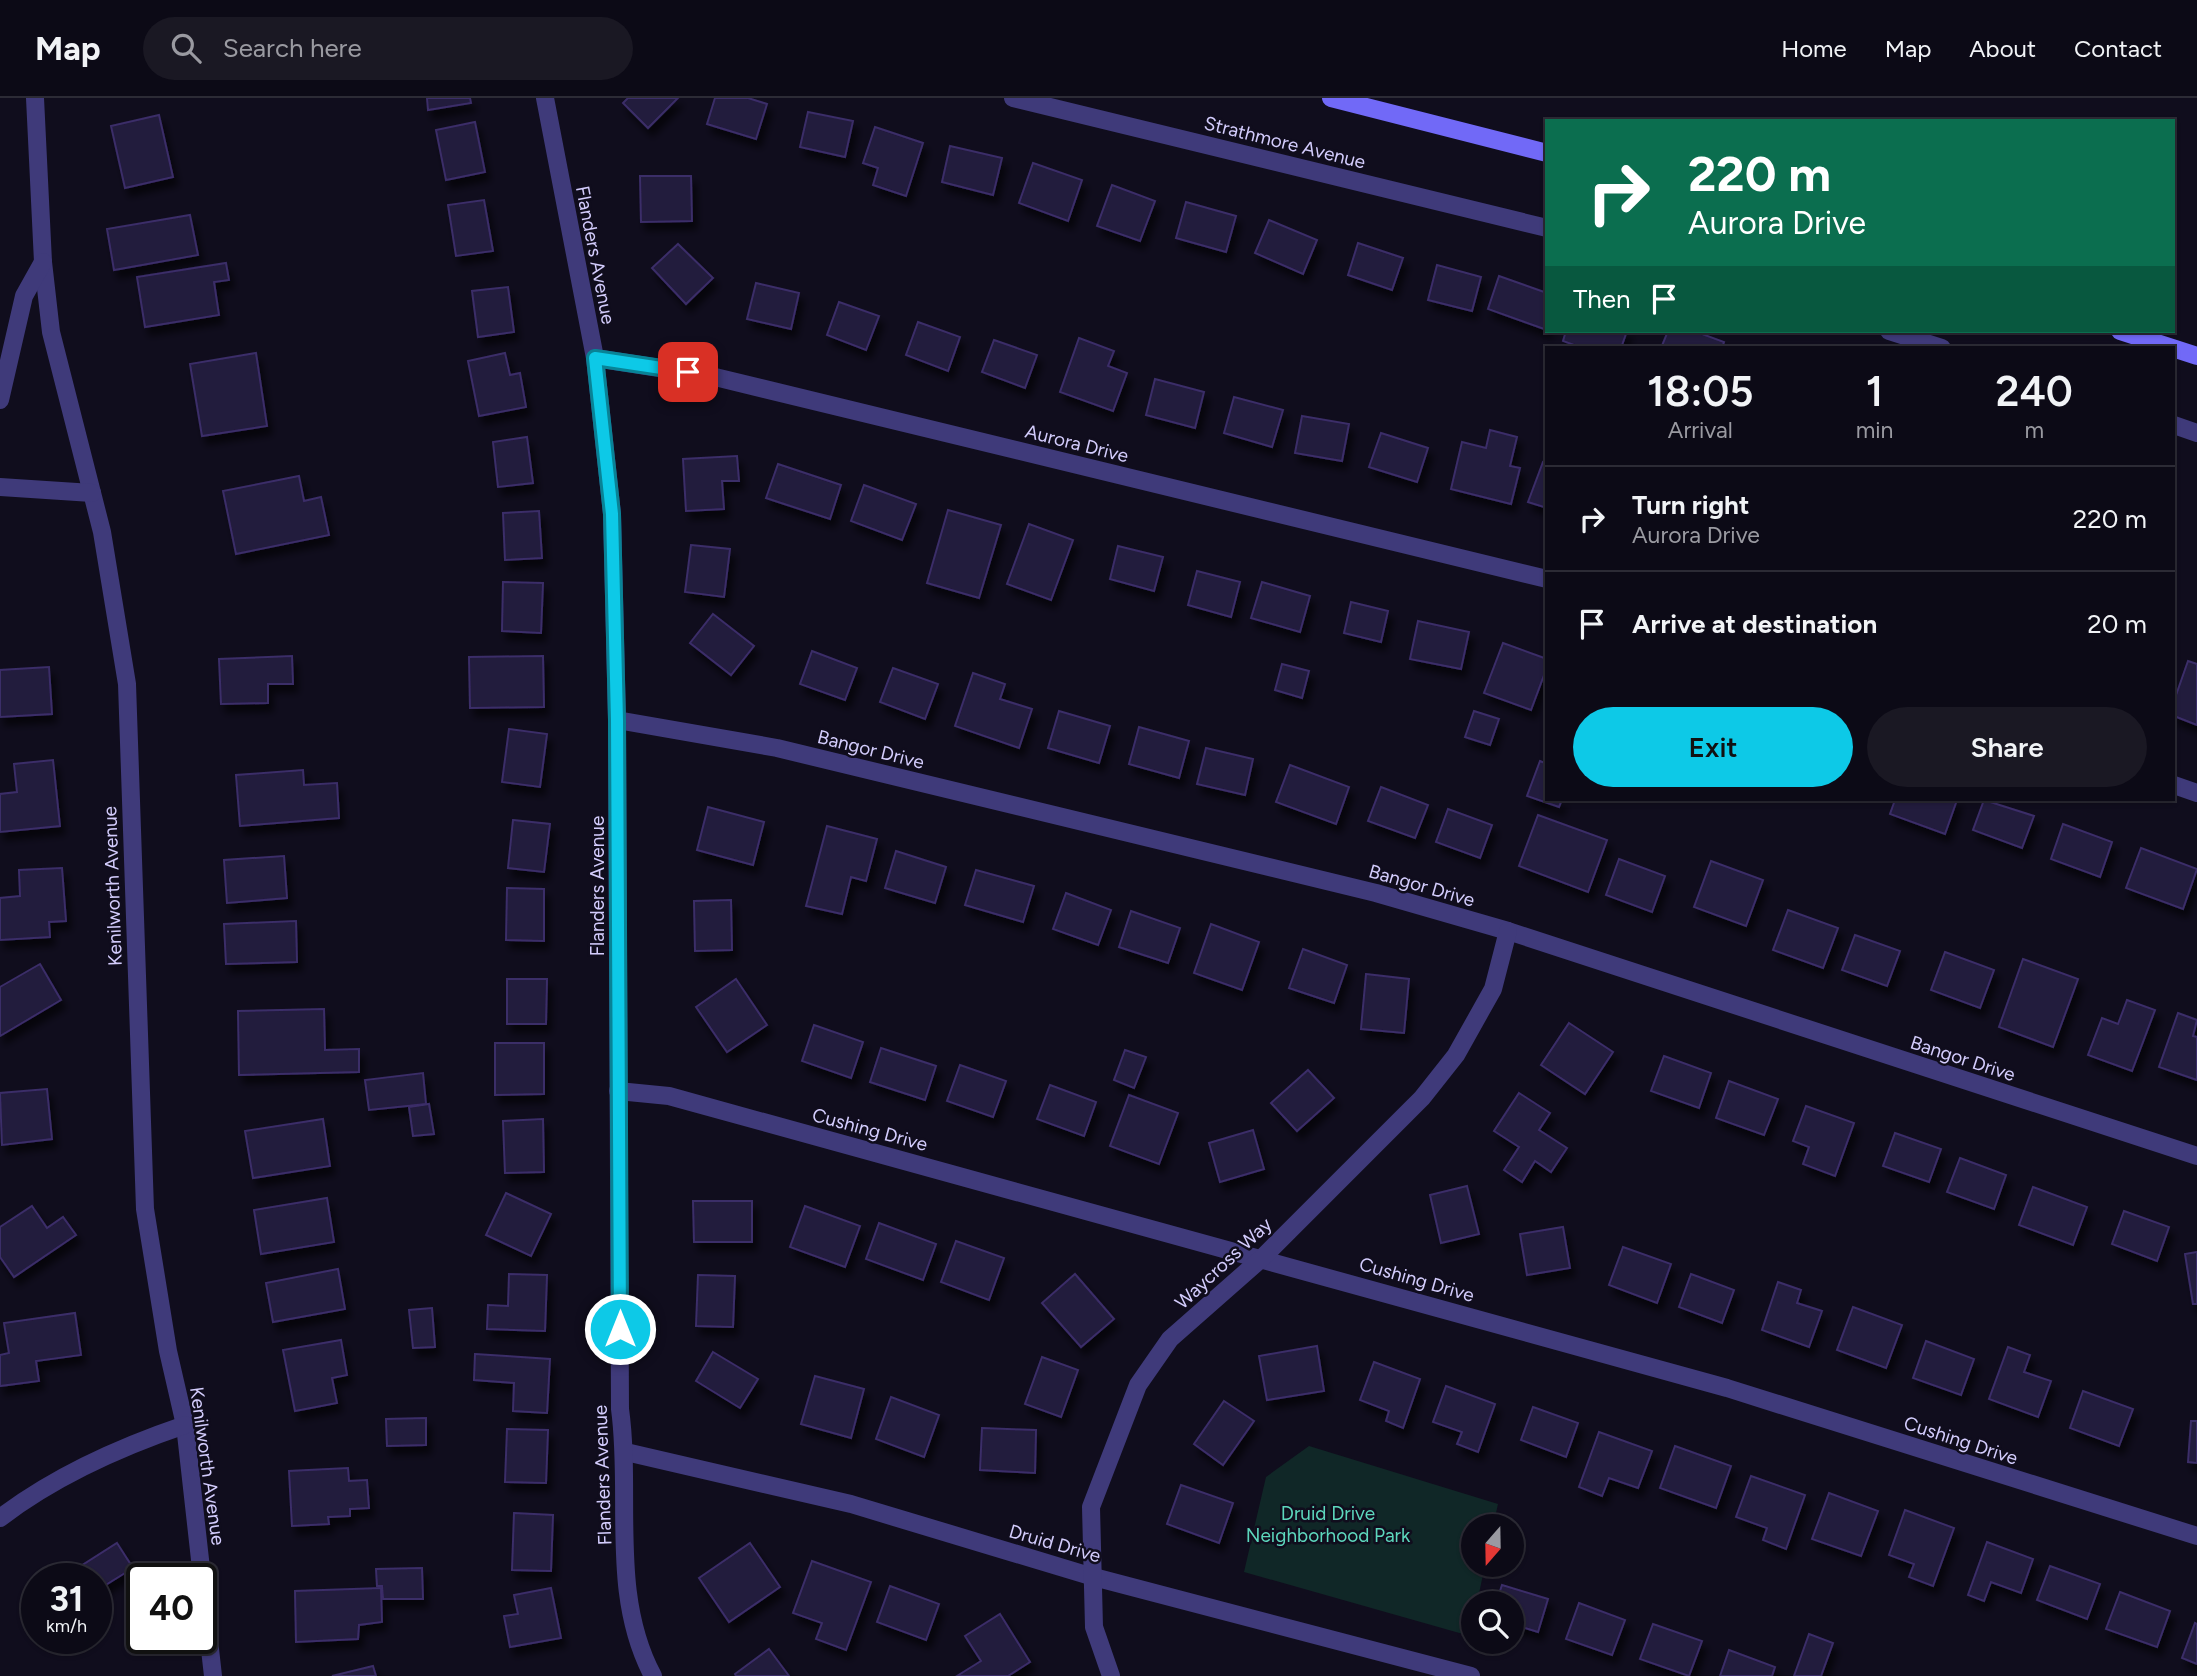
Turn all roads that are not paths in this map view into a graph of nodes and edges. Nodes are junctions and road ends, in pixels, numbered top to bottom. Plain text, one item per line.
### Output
1 (35, 98) edge
2 (545, 98) edge
3 (1013, 98) edge
4 (1331, 98) edge
5 (1545, 152) edge
6 (1545, 228) edge
7 (43, 262) junction
8 (1895, 333) edge
9 (2126, 333) edge
10 (1936, 346) edge
11 (2166, 346) edge
12 (2175, 349) edge
13 (2197, 356) edge
14 (595, 358) junction
15 (0, 400) edge
16 (2175, 425) edge
17 (2197, 433) edge
18 (0, 487) edge
19 (92, 493) junction
20 (1545, 579) edge
21 (617, 720) junction
22 (2175, 785) edge
23 (2197, 793) edge
24 (1508, 931) junction
25 (618, 1091) junction
26 (2197, 1156) edge
27 (1262, 1258) junction
28 (185, 1425) junction
29 (626, 1452) junction
30 (0, 1518) edge
31 (2197, 1536) edge
32 (1090, 1576) junction
33 (213, 1676) edge
34 (653, 1676) edge
35 (1111, 1676) edge
36 (1471, 1676) edge

1 - 7 street, Kenilworth Avenue
2 - 14 street, Flanders Avenue
3 - 6 street, Strathmore Avenue
4 - 5 main road
7 - 15 street
7 - 19 street, Kenilworth Avenue
8 - 10 street
9 - 11 main road
12 - 13 main road
14 - 20 street, Aurora Drive
14 - 21 street, Flanders Avenue
16 - 17 street
18 - 19 street
19 - 28 street, Kenilworth Avenue
21 - 24 street, Bangor Drive
21 - 25 street, Flanders Avenue
22 - 23 street
24 - 26 street, Bangor Drive
24 - 27 street, Waycross Way
25 - 27 street, Cushing Drive
25 - 29 street, Flanders Avenue
27 - 31 street, Cushing Drive
27 - 32 street, Waycross Way
28 - 30 street
28 - 33 street, Kenilworth Avenue
29 - 32 street, Druid Drive
29 - 34 street, Flanders Avenue
32 - 35 street, Waycross Way
32 - 36 street, Druid Drive

